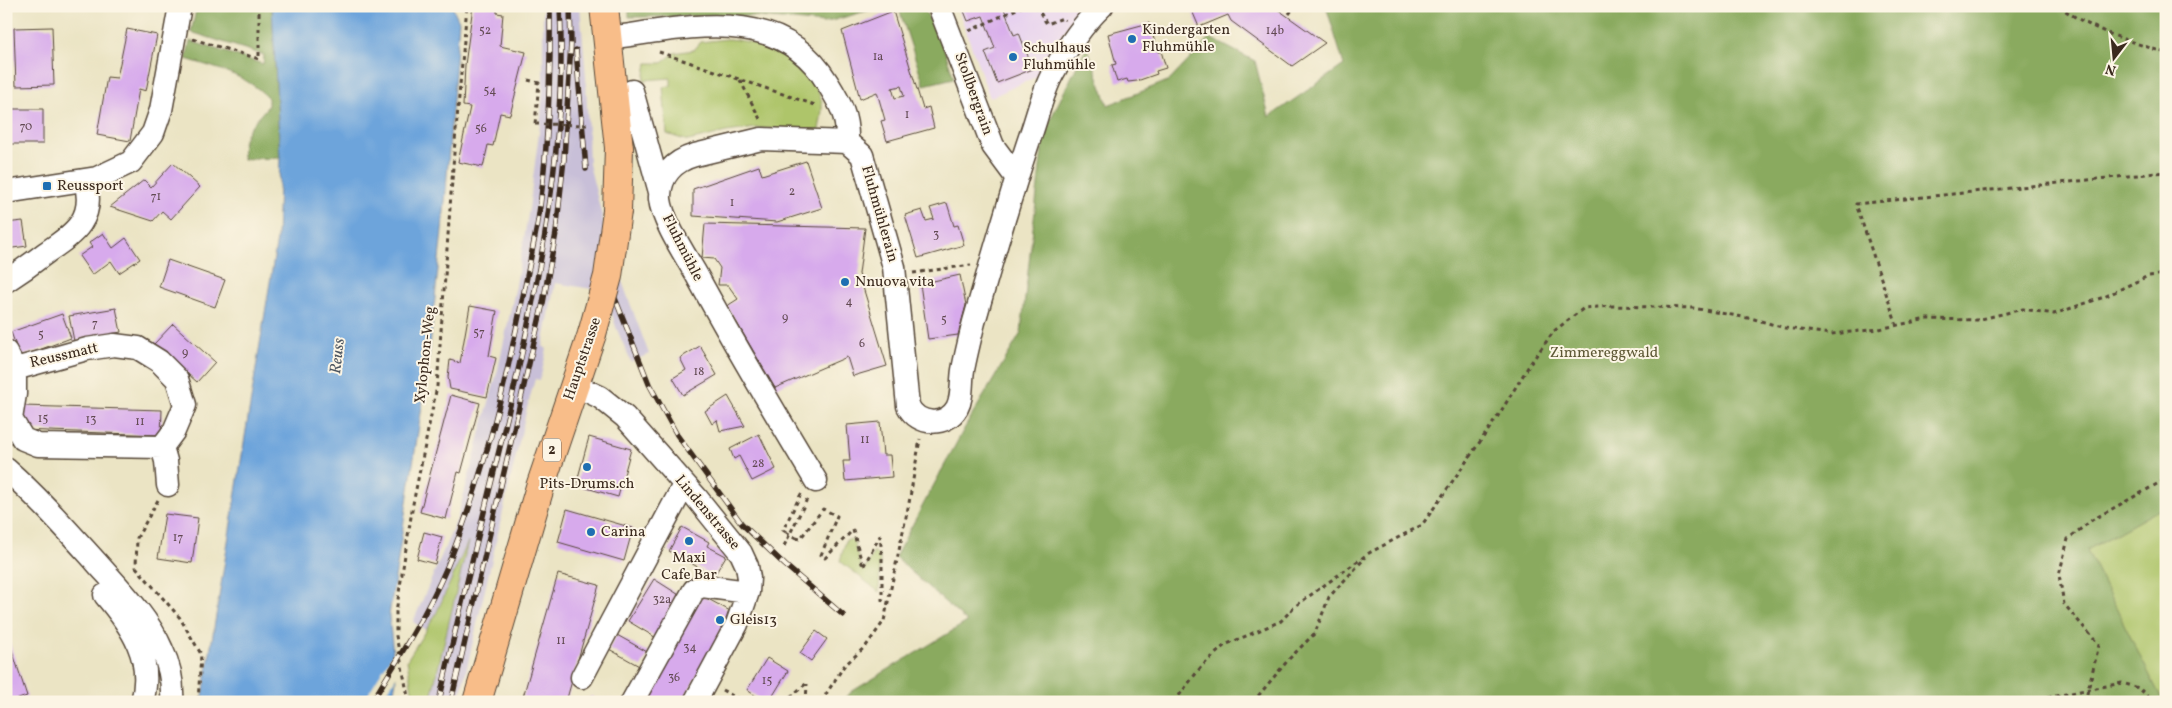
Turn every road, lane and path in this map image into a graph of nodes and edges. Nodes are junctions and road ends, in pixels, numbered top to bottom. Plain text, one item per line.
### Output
1 (259, 6) edge
2 (467, 6) edge
3 (604, 6) edge
4 (939, 6) edge
5 (1023, 6) edge
6 (1036, 6) edge
7 (1102, 6) edge
8 (1295, 6) edge
9 (2059, 6) edge
10 (1289, 14) dead end
11 (179, 18) edge
12 (1080, 30) junction
13 (968, 32) dead end
14 (608, 48) junction
15 (658, 52) dead end
16 (2166, 53) edge
17 (740, 79) junction
18 (528, 80) dead end
19 (632, 91) dead end
20 (845, 115) junction
21 (590, 125) dead end
22 (771, 139) junction
23 (847, 142) junction
24 (2166, 172) edge
25 (1016, 177) junction
26 (85, 181) junction
27 (6, 192) edge
28 (660, 192) junction
29 (979, 263) dead end
30 (916, 273) dead end
31 (2166, 274) edge
32 (6, 281) edge
33 (1896, 326) junction
34 (10, 360) edge
35 (574, 385) junction
36 (920, 432) dead end
37 (162, 448) junction
38 (6, 470) edge
39 (2166, 480) edge
40 (816, 481) junction
41 (168, 485) joint
42 (690, 491) junction
43 (784, 546) dead end
44 (1369, 553) junction
45 (748, 592) junction
46 (888, 604) junction
47 (582, 677) dead end
48 (2088, 690) junction
49 (729, 694) dead end
50 (142, 702) edge
51 (172, 702) edge
52 (198, 702) edge
53 (409, 702) edge
54 (477, 702) edge
55 (632, 702) edge
56 (695, 702) edge
57 (744, 702) edge
58 (784, 702) edge
59 (806, 702) edge
60 (820, 702) edge
61 (1174, 702) edge
62 (1253, 702) edge
63 (2024, 702) edge
64 (2085, 702) edge
65 (2152, 702) edge

1 - 11 path
2 - 53 path, Xylophon-Weg
3 - 14 main road, Hauptstrasse / 2
4 - 25 street, Stollbergrain
5 - 13 path
6 - 12 path
7 - 12 street, Fluhmühlerain
8 - 10 path
9 - 16 path
11 - 26 street
12 - 25 street, Fluhmühlerain
14 - 20 street
14 - 35 main road, Hauptstrasse / 2, bridge
15 - 17 path
17 - 20 path
17 - 22 path
18 - 21 path, bridge
19 - 28 street, Fluhmühle
20 - 23 street
22 - 23 street
22 - 28 street
23 - 25 street, Fluhmühlerain
24 - 33 path
26 - 27 street
26 - 32 street
28 - 40 street, Fluhmühle
29 - 30 path
31 - 33 path
33 - 44 path
34 - 37 street, Reussmatt
34 - 37 street, Reussmatt
35 - 42 street, Lindenstrasse
35 - 54 main road, Hauptstrasse / 2
36 - 46 path
37 - 41 street
38 - 50 street
38 - 51 street
39 - 48 path
40 - 43 path
40 - 46 path, bridge
41 - 52 path
42 - 45 street, Lindenstrasse
42 - 47 street
44 - 61 path
44 - 62 path
45 - 55 street
45 - 56 street, Lindenstrasse
46 - 60 path
48 - 63 path
48 - 64 path
48 - 65 path
49 - 57 path
58 - 59 path

